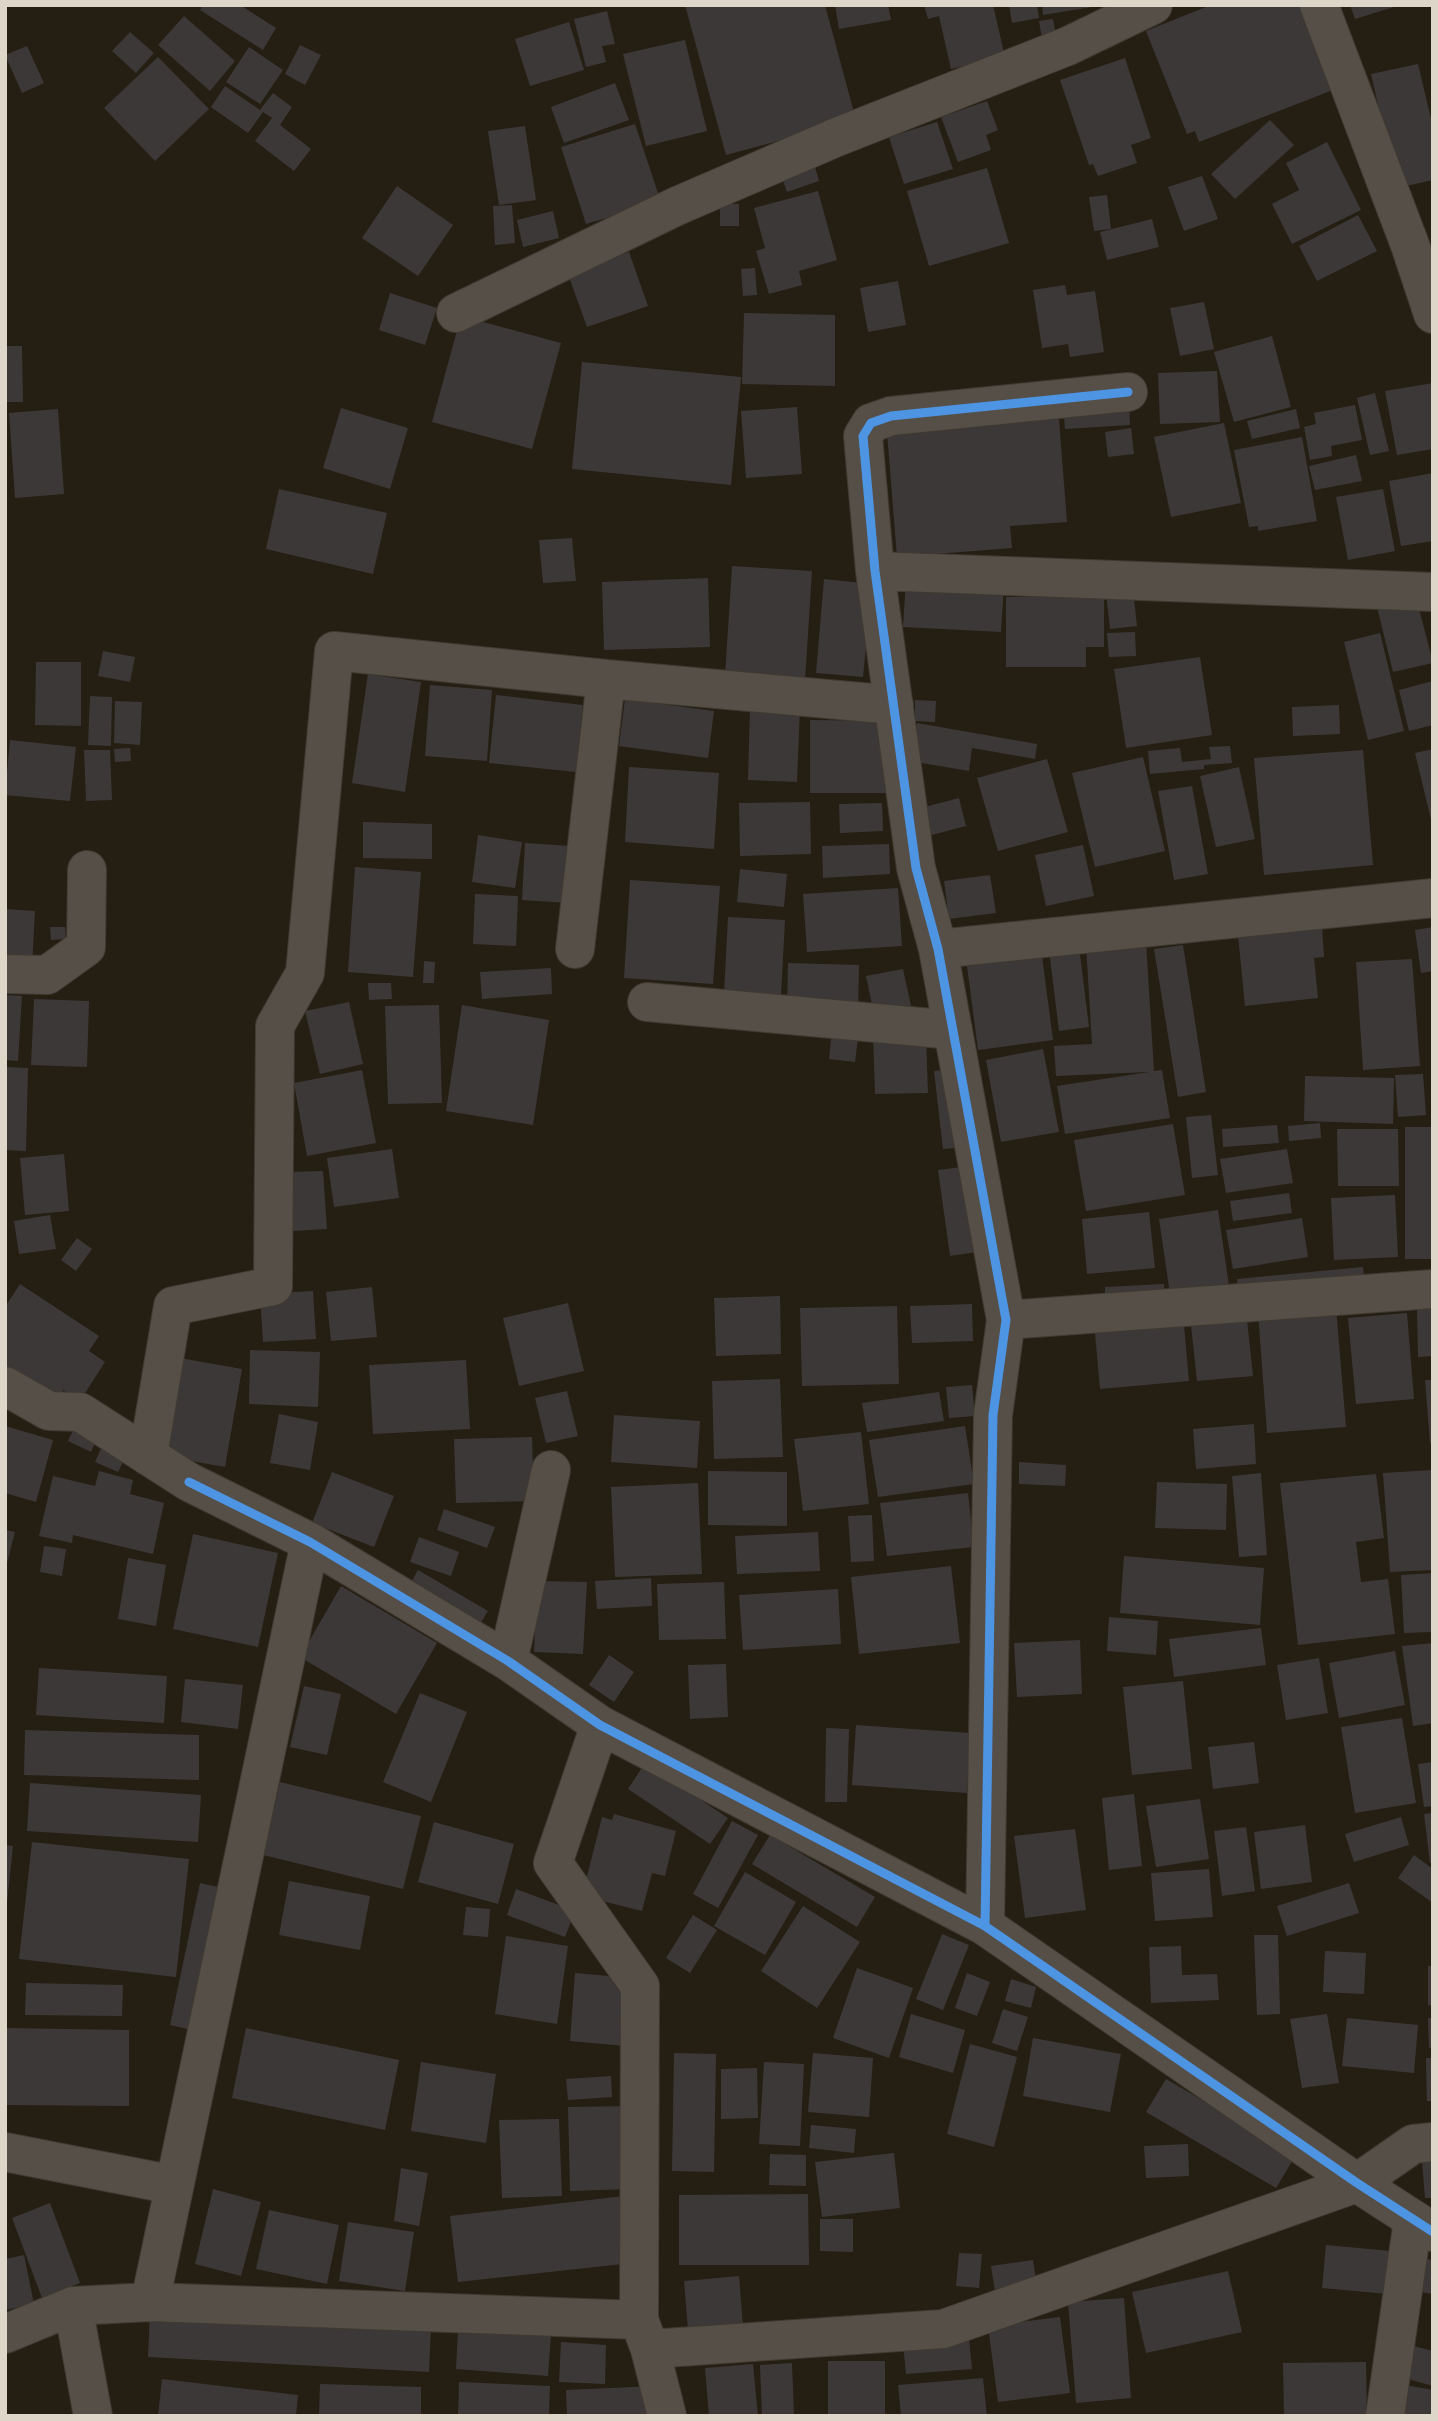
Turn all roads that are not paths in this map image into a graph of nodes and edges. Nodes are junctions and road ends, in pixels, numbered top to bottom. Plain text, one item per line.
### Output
1 (1153, 5) edge
2 (1319, 5) edge
3 (456, 313) dead end
4 (1433, 314) edge
5 (1128, 392) dead end
6 (875, 571) junction
7 (1433, 592) edge
8 (607, 679) junction
9 (894, 705) junction
10 (87, 870) dead end
11 (1433, 898) edge
12 (575, 949) dead end
13 (938, 949) junction
14 (5, 974) edge
15 (648, 1002) dead end
16 (953, 1030) junction
17 (1433, 1289) edge
18 (1006, 1320) junction
19 (5, 1386) edge
20 (148, 1456) junction
21 (551, 1470) dead end
22 (310, 1542) junction
23 (508, 1661) junction
24 (600, 1725) junction
25 (985, 1926) junction
26 (1433, 2142) edge
27 (5, 2152) edge
28 (1357, 2183) junction
29 (173, 2185) junction
30 (1423, 2226) edge
31 (150, 2302) junction
32 (81, 2305) junction
33 (5, 2334) edge
34 (644, 2334) junction
35 (93, 2416) edge
36 (667, 2416) edge
37 (1385, 2416) edge

1 - 3 street
2 - 4 street
5 - 6 street
6 - 7 street
6 - 9 street
8 - 9 street
8 - 12 street
8 - 20 street
9 - 13 street
10 - 14 street
11 - 13 street
13 - 16 street
15 - 16 street
16 - 18 street
17 - 18 street
18 - 25 street
19 - 20 street
20 - 22 street
21 - 23 street
22 - 23 street
22 - 29 street
23 - 24 street
24 - 25 street
24 - 34 street
25 - 28 street
26 - 28 street
27 - 29 street
28 - 30 street
28 - 34 street
29 - 31 street
30 - 37 street
31 - 32 street
31 - 34 street
32 - 33 street
32 - 35 street
34 - 36 street

